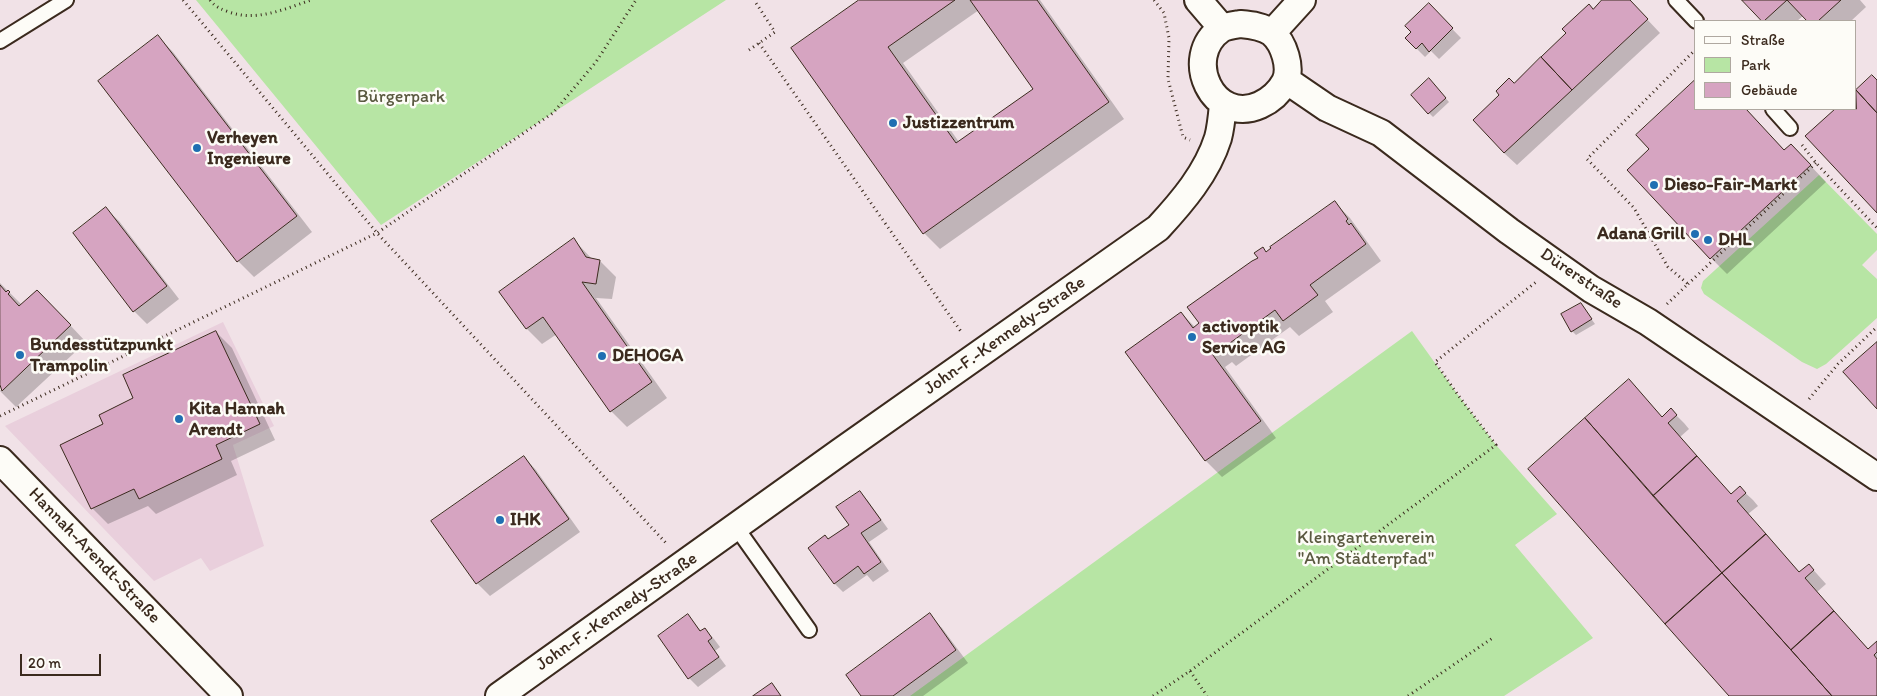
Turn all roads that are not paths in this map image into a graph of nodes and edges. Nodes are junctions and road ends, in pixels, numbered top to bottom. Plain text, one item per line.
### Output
1 (66, 0) edge
2 (1198, 0) edge
3 (1302, 0) edge
4 (1676, 0) edge
5 (1695, 20) edge
6 (1222, 28) junction
7 (1272, 34) junction
8 (0, 41) edge
9 (1286, 80) junction
10 (1224, 104) junction
11 (1774, 110) edge
12 (1790, 128) road end
13 (0, 460) edge
14 (1877, 477) edge
15 (736, 527) junction
16 (809, 630) dead end
17 (229, 696) edge
18 (499, 696) edge

1 - 8 lane
2 - 6 street
3 - 7 street
4 - 5 lane
6 - 7 street
6 - 10 street
7 - 9 street
9 - 10 street
9 - 14 street, Dürerstraße
10 - 15 street, John-F.-Kennedy-Straße
11 - 12 lane
13 - 17 street, Hannah-Arendt-Straße
15 - 16 lane
15 - 18 street, John-F.-Kennedy-Straße

